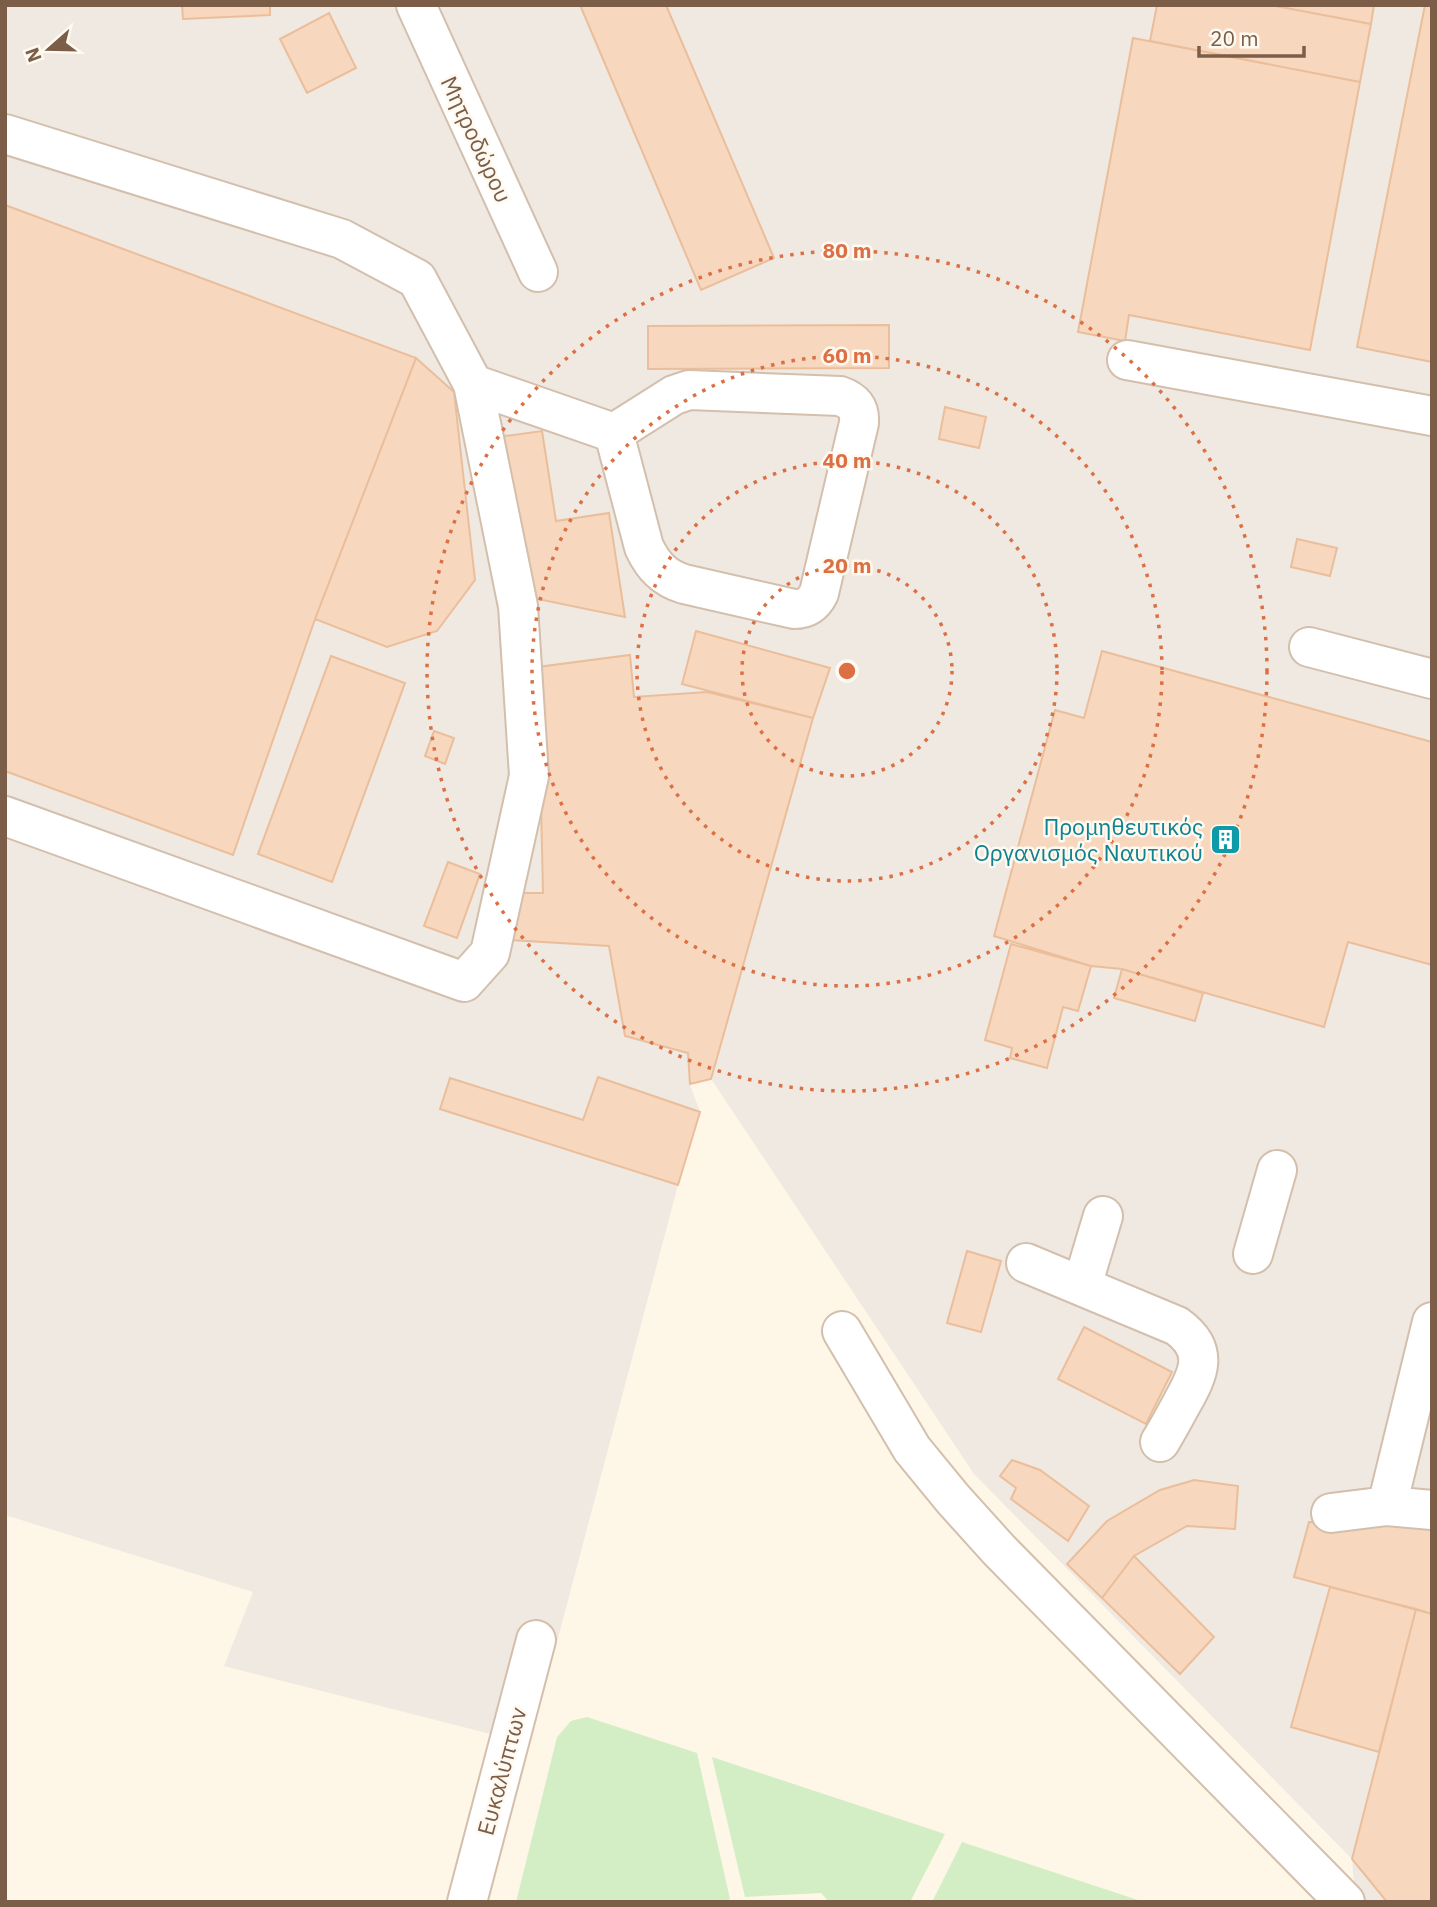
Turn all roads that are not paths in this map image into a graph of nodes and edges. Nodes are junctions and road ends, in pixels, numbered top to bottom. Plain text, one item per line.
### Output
1 (416, 5) edge
2 (5, 134) edge
3 (538, 272) dead end
4 (1127, 360) dead end
5 (473, 384) junction
6 (1432, 416) edge
7 (614, 433) junction
8 (1309, 647) dead end
9 (1432, 680) edge
10 (5, 816) edge
11 (1277, 1170) dead end
12 (1103, 1216) dead end
13 (1253, 1254) dead end
14 (1026, 1263) dead end
15 (1082, 1286) junction
16 (1432, 1322) edge
17 (842, 1331) dead end
18 (1160, 1442) dead end
19 (1387, 1506) junction
20 (1432, 1510) edge
21 (1331, 1513) dead end
22 (536, 1640) dead end
23 (467, 1902) edge
24 (1345, 1902) edge

1 - 3 street, Μητροδώρου
2 - 5 street
4 - 6 street
5 - 7 street
5 - 10 street
7 - 7 street
8 - 9 street
11 - 13 street
12 - 15 street
14 - 15 street
15 - 18 street
16 - 19 street
17 - 24 street
19 - 20 street
19 - 21 street
22 - 23 street, Ευκαλύπτων

